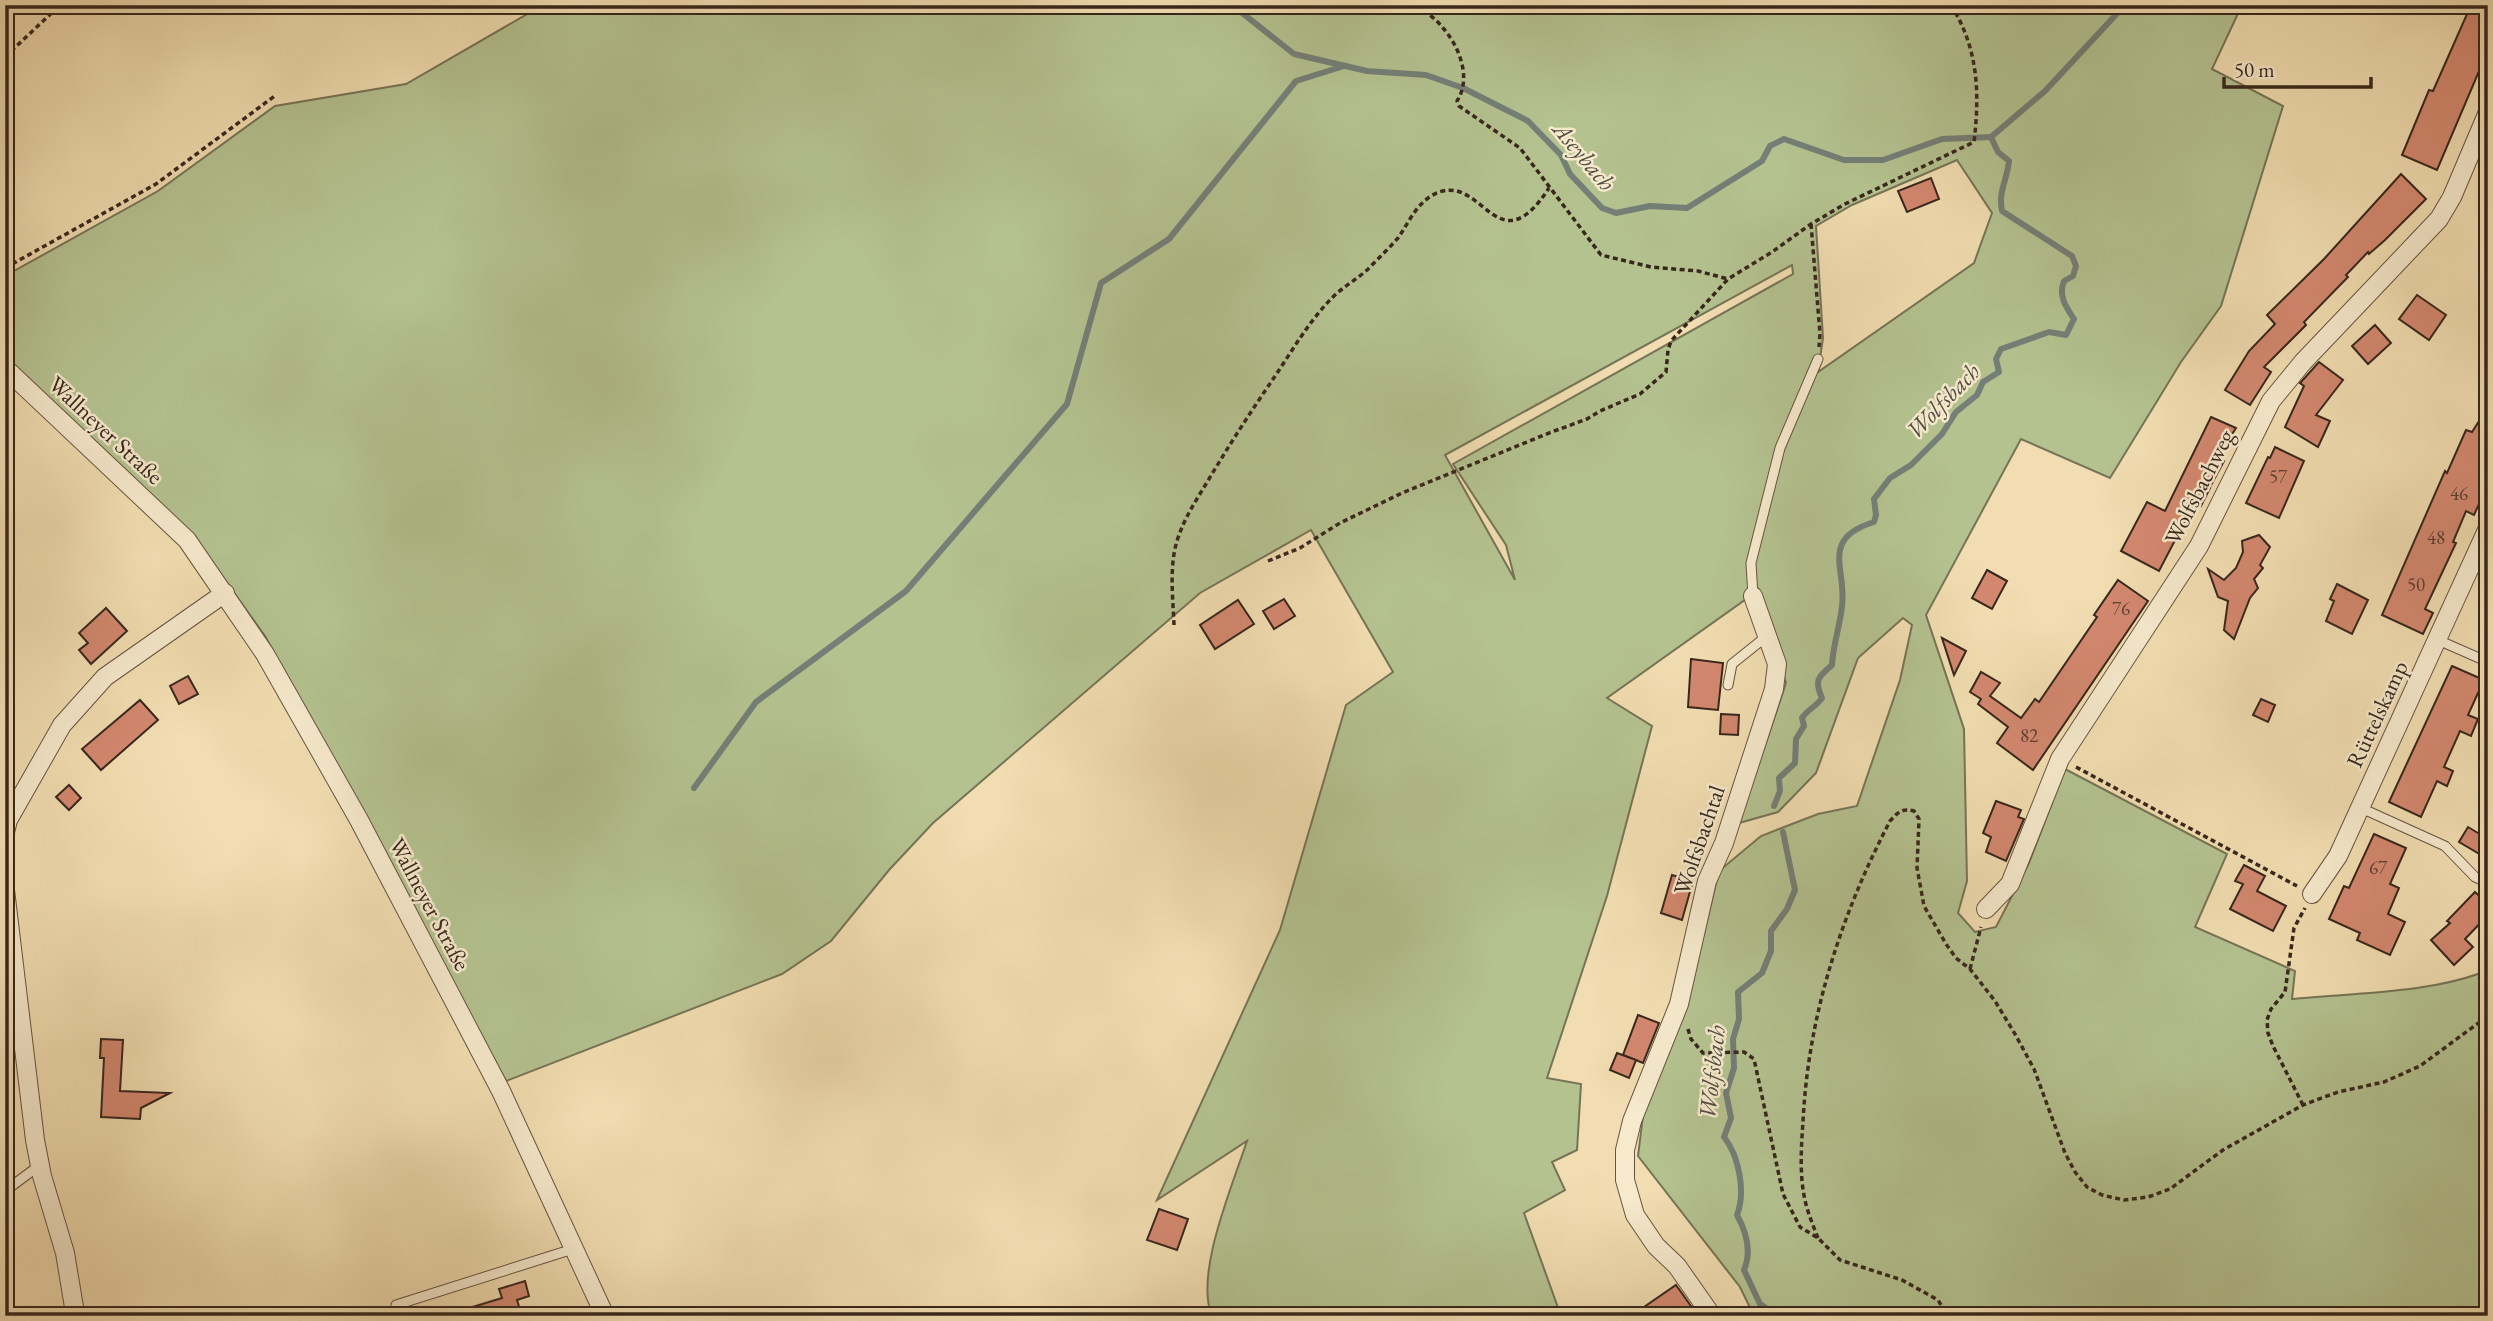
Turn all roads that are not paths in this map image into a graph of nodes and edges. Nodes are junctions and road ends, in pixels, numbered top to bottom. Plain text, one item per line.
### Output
1 (2488, 112) edge
2 (1818, 359) road end
3 (5, 368) edge
4 (2488, 528) edge
5 (225, 593) junction
6 (1753, 596) joint
7 (1768, 635) junction
8 (2438, 640) junction
9 (2488, 663) edge
10 (1728, 685) dead end
11 (2361, 808) junction
12 (5, 832) edge
13 (2488, 883) edge
14 (5, 890) edge
15 (2312, 894) road end
16 (1986, 909) road end
17 (40, 1165) junction
18 (5, 1191) edge
19 (573, 1249) junction
20 (396, 1305) dead end
21 (74, 1316) edge
22 (605, 1316) edge
23 (1712, 1316) edge

1 - 16 street, Wolfsbachweg
2 - 6 lane, Wolfsbachtal
3 - 5 street, Wallneyer Straße
4 - 8 street, Rüttelskamp
5 - 12 street
5 - 19 street, Wallneyer Straße
6 - 7 street, Wolfsbachtal
7 - 10 lane
7 - 23 street, Wolfsbachtal
8 - 9 lane
8 - 11 street, Rüttelskamp
11 - 13 lane
11 - 15 street, Rüttelskamp
14 - 17 street
17 - 18 lane
17 - 21 street
19 - 20 lane
19 - 22 street, Wallneyer Straße

